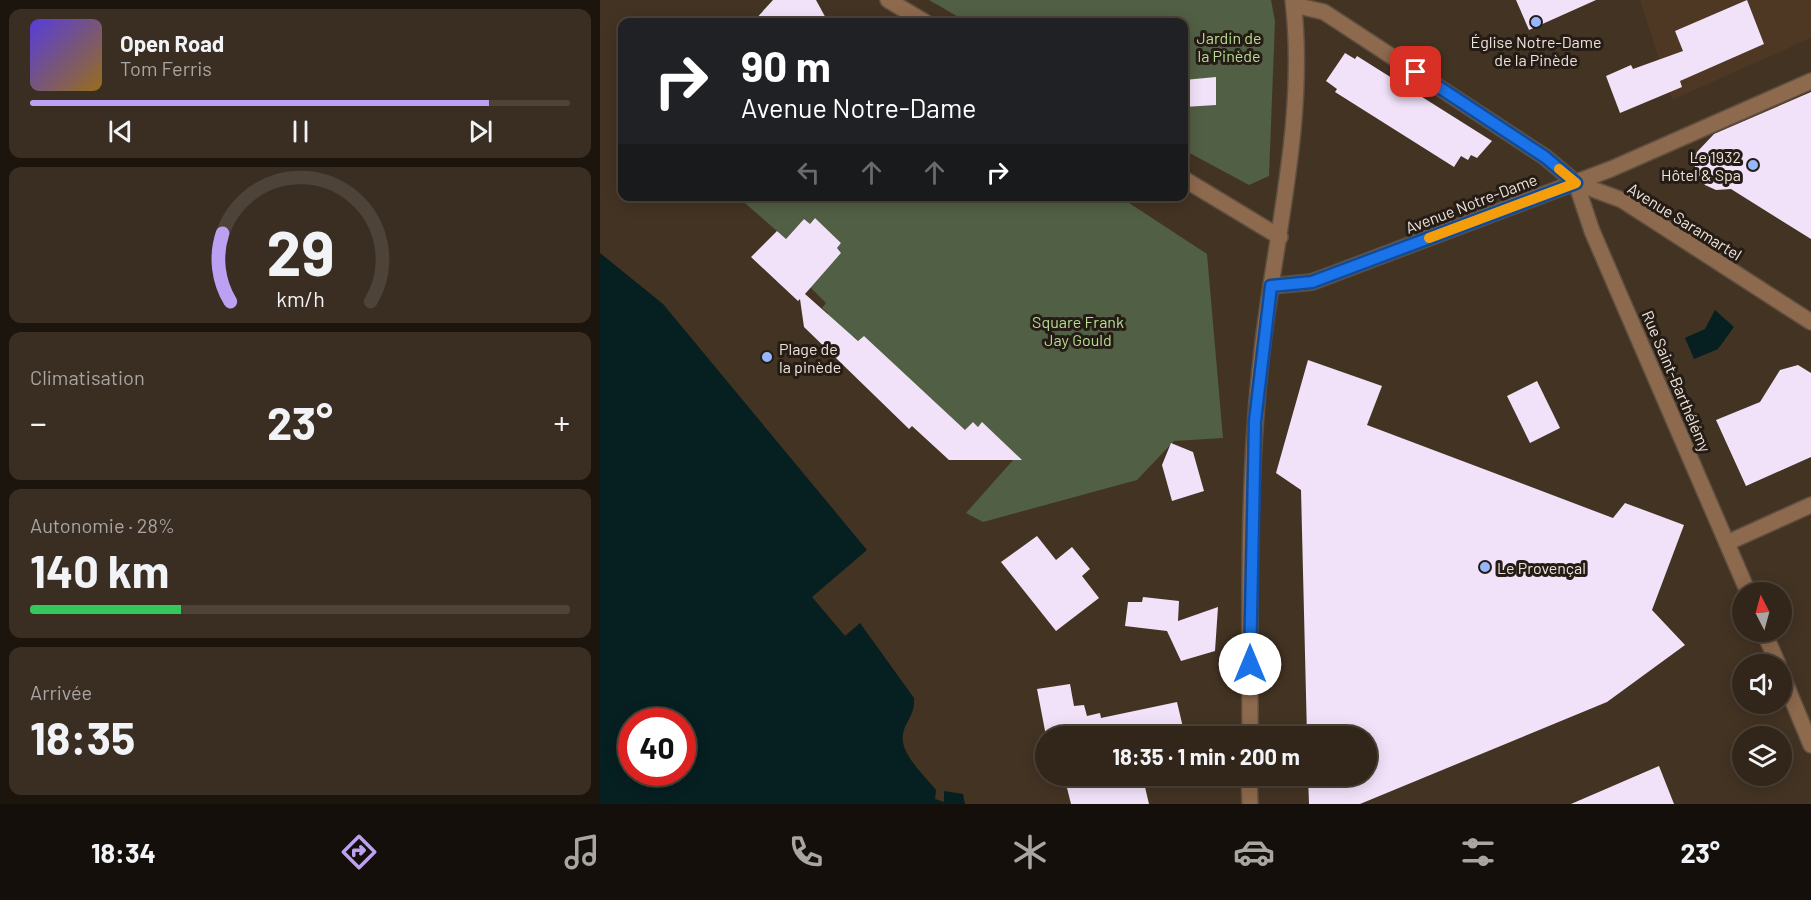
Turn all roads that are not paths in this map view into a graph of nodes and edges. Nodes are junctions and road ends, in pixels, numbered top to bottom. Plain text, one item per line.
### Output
1 (888, 0) edge
2 (1294, 3) edge
3 (918, 18) edge
4 (1811, 81) edge
5 (1188, 181) edge
6 (1576, 183) junction
7 (1280, 237) junction
8 (1271, 286) junction
9 (1811, 322) edge
10 (1811, 505) edge
11 (1729, 542) junction
12 (1744, 582) edge
13 (1792, 699) edge
14 (1250, 726) edge
15 (1811, 745) edge
16 (1249, 786) edge
17 (1250, 804) edge

1 - 3 street
2 - 6 street, Avenue Saramartel
2 - 7 street
4 - 6 street, Avenue Notre-Dame
5 - 7 street
6 - 8 street, Avenue Notre-Dame
6 - 9 street, Avenue Saramartel
6 - 11 street, Rue Saint-Barthélémy
7 - 8 street
8 - 14 street
10 - 11 street
11 - 12 street, Rue Saint-Barthélémy
13 - 15 street
16 - 17 street

